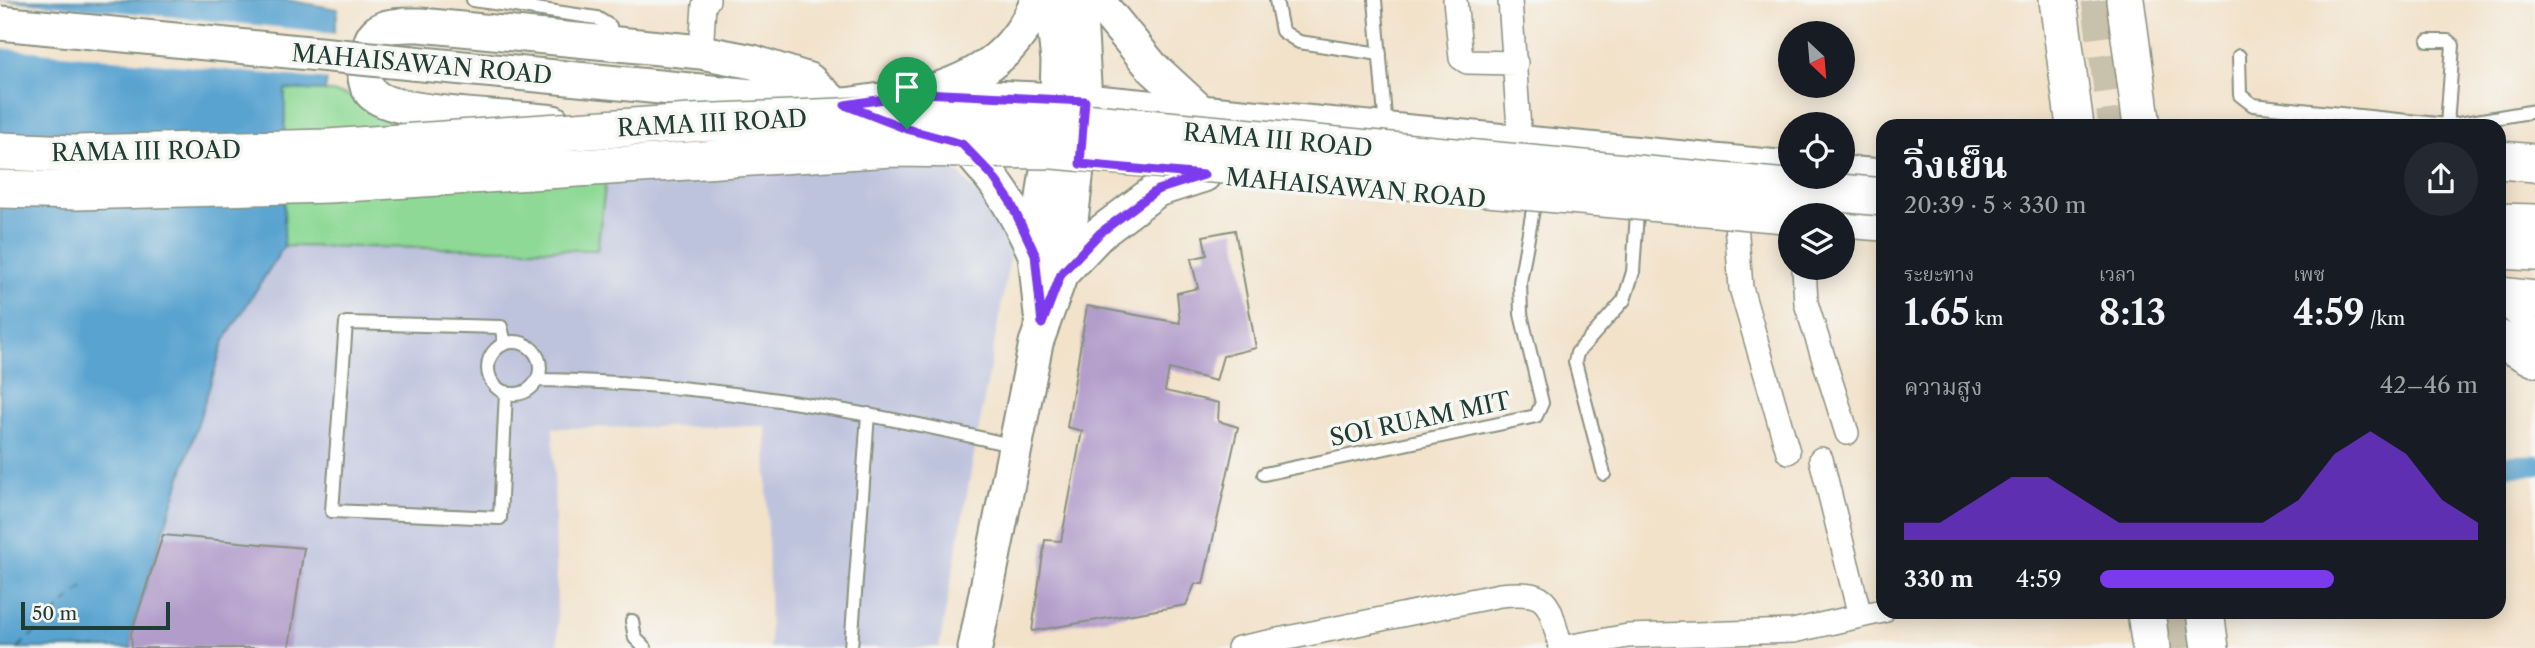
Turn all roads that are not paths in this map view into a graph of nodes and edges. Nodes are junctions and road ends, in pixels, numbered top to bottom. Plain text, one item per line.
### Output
1 (473, 0) edge
2 (708, 0) edge
3 (1038, 0) edge
4 (1051, 0) edge
5 (1079, 0) edge
6 (1097, 0) edge
7 (1276, 0) edge
8 (1375, 0) edge
9 (1455, 0) edge
10 (1510, 0) edge
11 (2058, 0) edge
12 (2125, 0) edge
13 (0, 23) edge
14 (2428, 41) dead end
15 (612, 44) junction
16 (701, 52) junction
17 (1380, 54) junction
18 (2239, 56) dead end
19 (1516, 63) junction
20 (2067, 69) junction
21 (923, 93) junction
22 (1071, 101) junction
23 (840, 104) junction
24 (2535, 111) edge
25 (1203, 114) junction
26 (2052, 119) edge
27 (2074, 119) edge
28 (2143, 119) edge
29 (2382, 119) edge
30 (2448, 119) edge
31 (2488, 119) edge
32 (907, 129) junction
33 (1387, 131) junction
34 (1520, 143) junction
35 (962, 144) junction
36 (0, 151) edge
37 (1065, 161) junction
38 (2506, 161) edge
39 (2535, 163) edge
40 (1778, 167) edge
41 (1855, 174) edge
42 (1204, 175) junction
43 (1876, 175) edge
44 (0, 189) edge
45 (1876, 196) edge
46 (1534, 204) junction
47 (1637, 213) junction
48 (1778, 213) edge
49 (1855, 220) edge
50 (1876, 221) edge
51 (2506, 222) edge
52 (1737, 223) junction
53 (2535, 223) edge
54 (1778, 225) edge
55 (1855, 231) edge
56 (1876, 233) edge
57 (2506, 250) edge
58 (2535, 252) edge
59 (1048, 264) junction
60 (2506, 276) edge
61 (2535, 278) edge
62 (1805, 280) edge
63 (2506, 298) edge
64 (2535, 300) edge
65 (2506, 304) edge
66 (2535, 332) edge
67 (2506, 342) edge
68 (505, 344) junction
69 (2535, 358) edge
70 (537, 380) junction
71 (506, 392) junction
72 (868, 414) junction
73 (1847, 433) dead end
74 (1015, 446) junction
75 (1788, 452) dead end
76 (1821, 459) dead end
77 (1264, 474) dead end
78 (1604, 474) dead end
79 (1876, 613) edge
80 (1860, 616) junction
81 (2147, 619) edge
82 (2206, 619) edge
83 (632, 621) dead end
84 (645, 648) edge
85 (851, 648) edge
86 (975, 648) edge
87 (1239, 648) edge
88 (1561, 648) edge
89 (2151, 648) edge
90 (2210, 648) edge

1 - 15 lane
2 - 16 street
3 - 21 main road
4 - 22 main road
5 - 22 main road
6 - 25 main road
7 - 17 lane
8 - 17 lane
9 - 19 street
10 - 19 street
11 - 20 main road
12 - 28 main road
13 - 23 main road, MAHAISAWAN ROAD, bridge
14 - 30 lane
15 - 16 main road
15 - 32 main road
16 - 23 main road
17 - 33 lane
18 - 29 lane
19 - 34 street
20 - 26 main road
20 - 27 main road
21 - 22 main road, MAHAISAWAN ROAD
21 - 23 main road, MAHAISAWAN ROAD
22 - 25 main road, MAHAISAWAN ROAD
22 - 37 main road
23 - 32 main road, MAHAISAWAN ROAD
24 - 31 lane
25 - 33 main road, MAHAISAWAN ROAD
32 - 35 main road, MAHAISAWAN ROAD
33 - 34 main road, MAHAISAWAN ROAD
34 - 40 main road, MAHAISAWAN ROAD
35 - 37 main road, MAHAISAWAN ROAD
35 - 59 main road
36 - 45 main road, RAMA III ROAD, bridge
37 - 42 main road, MAHAISAWAN ROAD
37 - 59 main road
38 - 39 main road
41 - 43 main road
42 - 46 main road, MAHAISAWAN ROAD
42 - 59 main road
44 - 48 main road, RAMA III ROAD, bridge
46 - 47 main road, MAHAISAWAN ROAD
46 - 77 lane, SOI RUAM MIT
47 - 52 main road, MAHAISAWAN ROAD
47 - 78 lane
49 - 50 main road
51 - 53 main road
52 - 54 main road, MAHAISAWAN ROAD
52 - 75 street
55 - 56 main road
57 - 58 main road
59 - 74 main road
60 - 61 main road
62 - 73 street
63 - 64 main road
65 - 66 street
67 - 69 main road
68 - 70 lane
68 - 71 lane
68 - 71 lane
70 - 71 lane
70 - 72 lane
72 - 74 lane
72 - 85 lane
74 - 86 main road
76 - 80 street
79 - 80 street
80 - 88 street
81 - 89 main road
82 - 90 main road
83 - 84 lane
87 - 88 street

